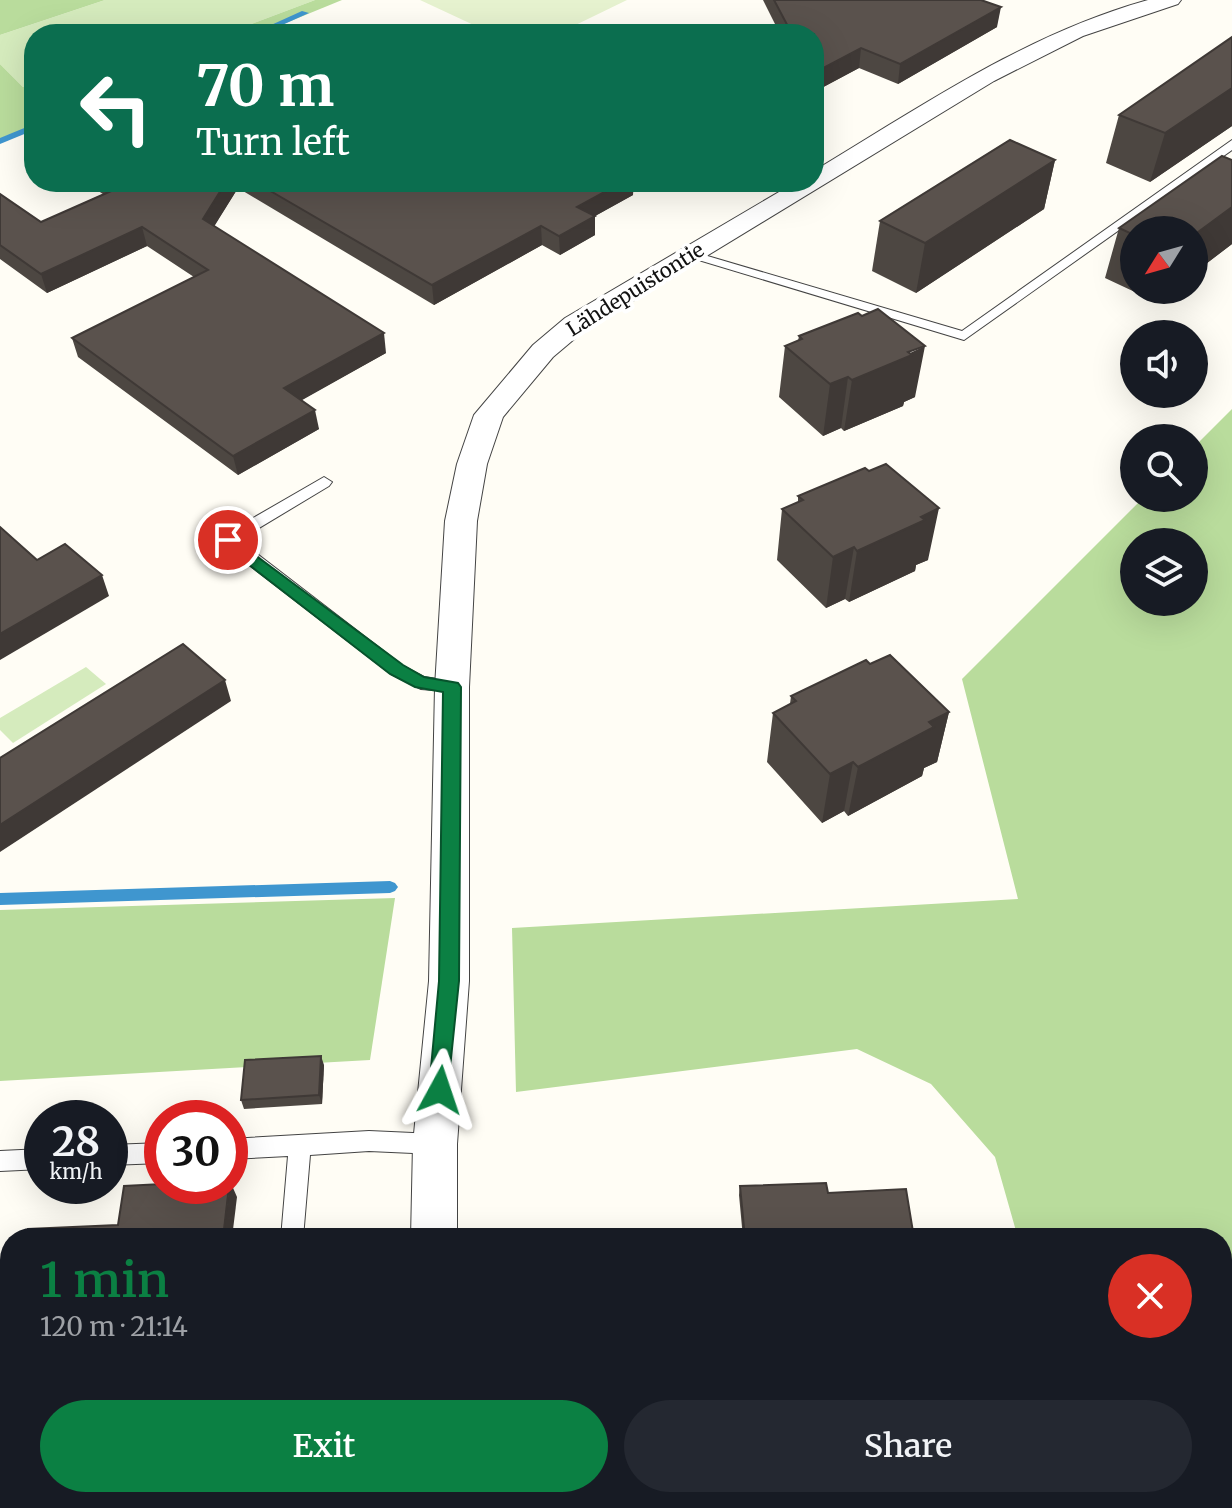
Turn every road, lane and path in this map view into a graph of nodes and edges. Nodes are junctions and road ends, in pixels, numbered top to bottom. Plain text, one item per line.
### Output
1 (1171, 0) edge
2 (1232, 144) edge
3 (824, 175) edge
4 (796, 192) edge
5 (689, 255) junction
6 (324, 482) dead end
7 (452, 687) junction
8 (435, 1144) junction
9 (300, 1146) junction
10 (248, 1148) edge
11 (24, 1160) edge
12 (0, 1161) edge
13 (293, 1228) edge
14 (434, 1228) edge

1 - 3 street, Lähdepuistontie
2 - 5 lane
4 - 5 street, Lähdepuistontie
5 - 7 street, Lähdepuistontie
6 - 7 lane
7 - 8 street, Lähdepuistontie
8 - 9 lane
8 - 14 street, Lähdepuistontie
9 - 10 lane
9 - 13 lane
11 - 12 lane

